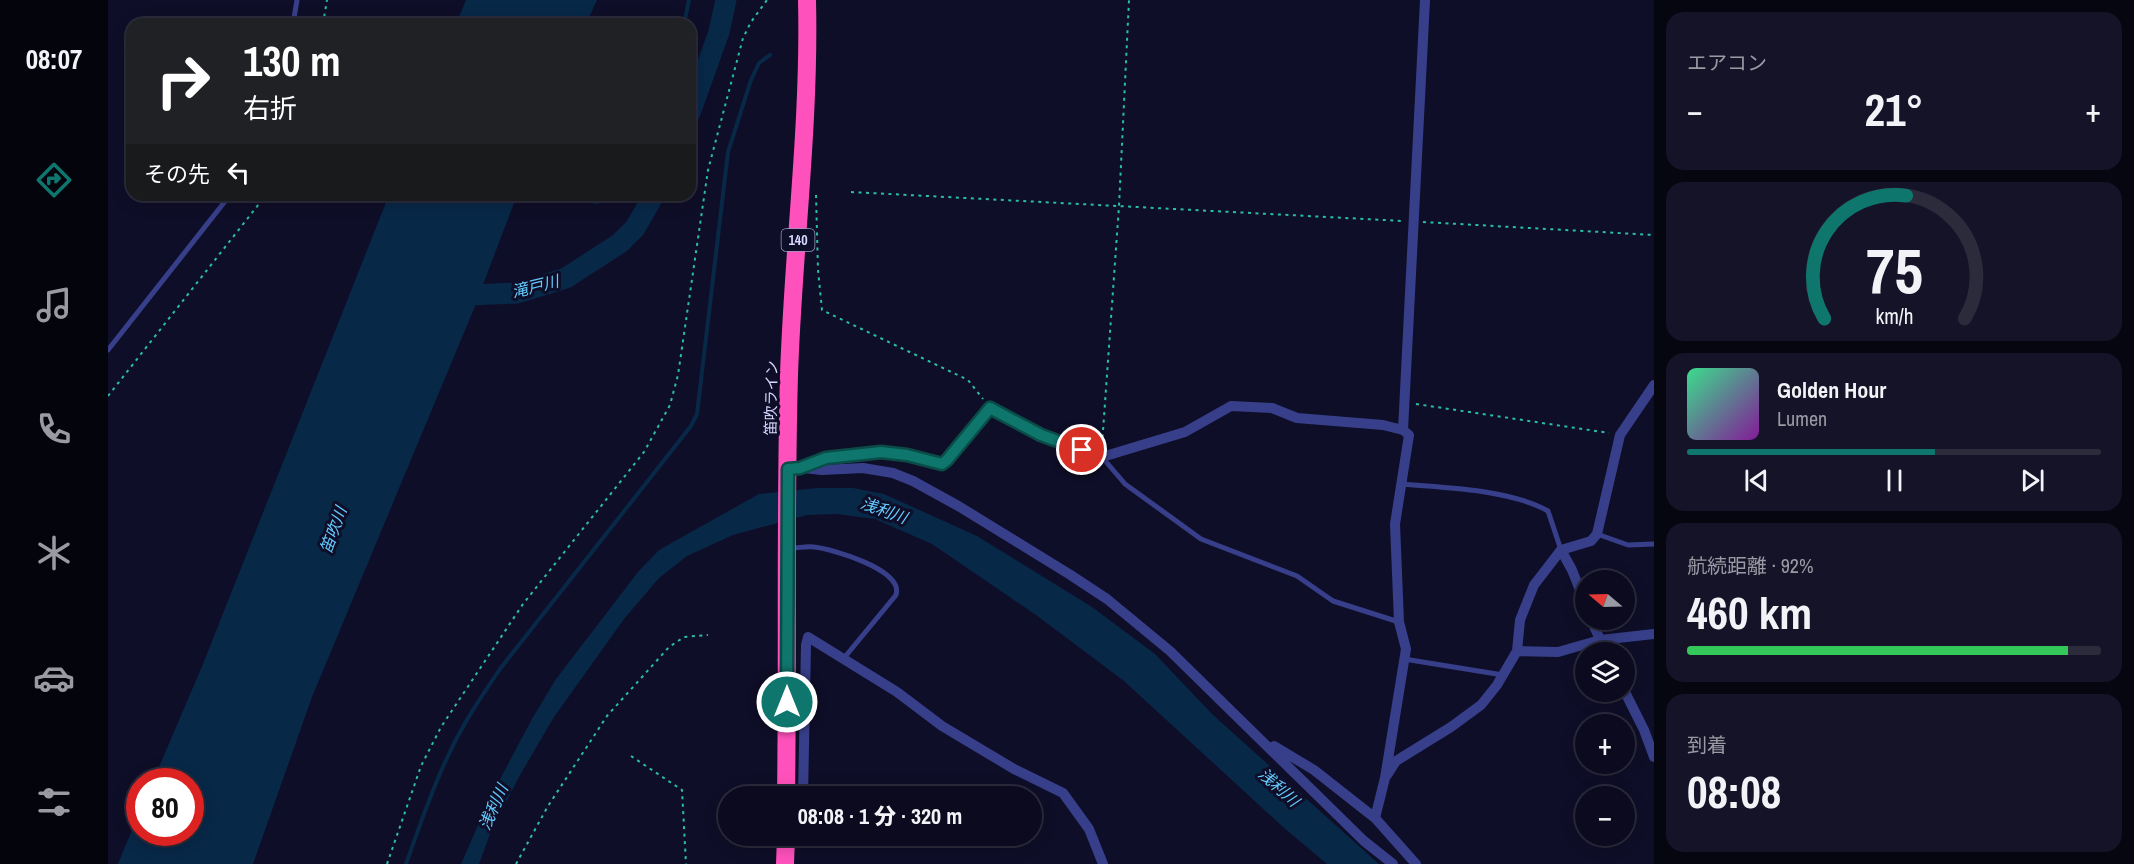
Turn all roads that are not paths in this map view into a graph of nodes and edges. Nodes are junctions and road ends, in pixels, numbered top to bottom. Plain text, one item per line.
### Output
1 (297, 0) edge
2 (807, 0) edge
3 (1425, 0) edge
4 (294, 18) edge
5 (225, 201) edge
6 (108, 350) edge
7 (1654, 385) edge
8 (1403, 430) junction
9 (1102, 457) junction
10 (792, 472) junction
11 (1401, 484) junction
12 (1597, 534) junction
13 (788, 542) junction
14 (1654, 544) edge
15 (1561, 550) junction
16 (1575, 578) edge
17 (1399, 622) junction
18 (1596, 630) edge
19 (1654, 634) edge
20 (1600, 640) junction
21 (1517, 651) junction
22 (844, 658) junction
23 (1404, 659) junction
24 (1503, 675) junction
25 (1630, 702) edge
26 (1259, 737) junction
27 (1654, 757) edge
28 (1385, 778) junction
29 (786, 786) edge
30 (803, 786) edge
31 (1375, 818) junction
32 (786, 846) edge
33 (785, 864) edge
34 (1103, 864) edge
35 (1393, 864) edge
36 (1416, 864) edge

1 - 4 lane
2 - 10 highway, 笛吹ライン / 140
3 - 8 street
5 - 6 lane
7 - 12 street
8 - 9 street
8 - 11 street
9 - 10 street
9 - 17 lane
10 - 13 highway, 笛吹ライン / 140
10 - 26 street
11 - 15 lane
11 - 17 street
12 - 14 lane
12 - 15 street
13 - 22 lane
13 - 29 highway, 笛吹ライン / 140
15 - 16 street
15 - 21 street
17 - 23 street
18 - 20 street
19 - 20 street
20 - 21 street
21 - 24 street
22 - 30 street
22 - 34 street
23 - 24 lane
23 - 28 street
24 - 28 street
25 - 27 street
26 - 31 street
26 - 35 street
28 - 31 street
31 - 36 street
32 - 33 highway

